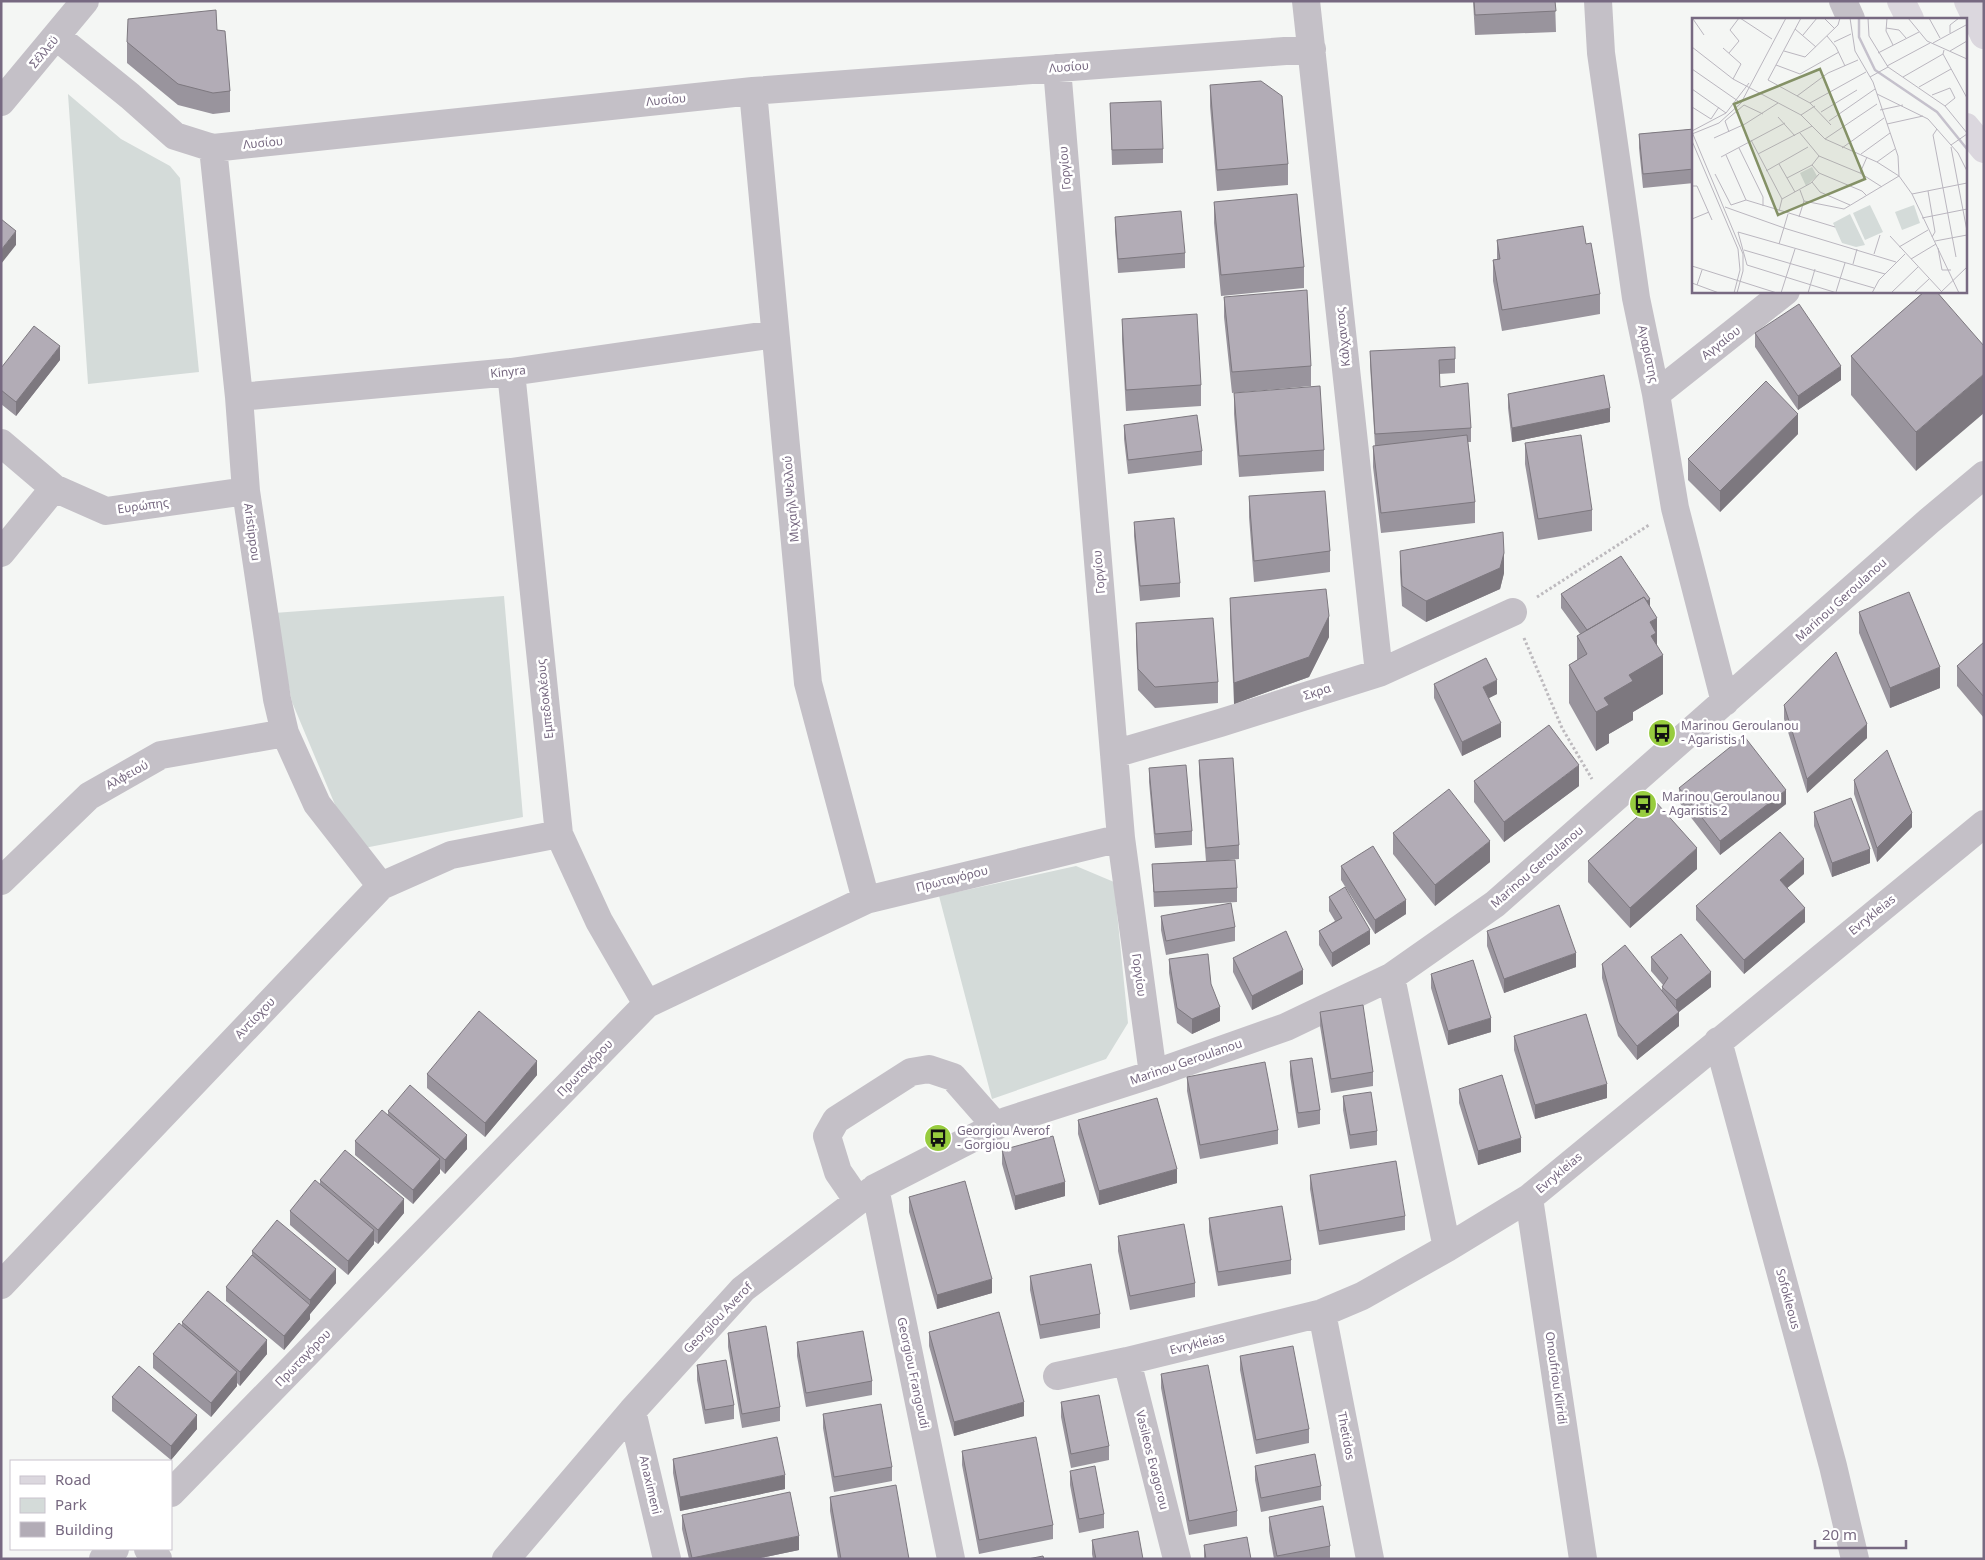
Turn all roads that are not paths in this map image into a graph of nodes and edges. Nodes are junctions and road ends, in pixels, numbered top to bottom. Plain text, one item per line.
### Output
1 (86, 1) edge
2 (1306, 1) edge
3 (1598, 1) edge
4 (1843, 1) edge
5 (1901, 1) edge
6 (1968, 1) edge
7 (1851, 18) edge
8 (1910, 18) edge
9 (1984, 35) edge
10 (57, 37) junction
11 (1312, 49) junction
12 (1057, 68) junction
13 (754, 91) junction
14 (1, 102) edge
15 (1968, 130) edge
16 (213, 148) junction
17 (1984, 150) edge
18 (1785, 292) edge
19 (775, 334) junction
20 (511, 372) junction
21 (1656, 394) junction
22 (239, 396) junction
23 (1, 443) edge
24 (1984, 475) edge
25 (54, 488) junction
26 (246, 492) junction
27 (1, 553) edge
28 (1514, 612) road end
29 (1379, 673) junction
30 (1725, 702) junction
31 (285, 733) junction
32 (1114, 754) junction
33 (1984, 824) edge
34 (559, 834) junction
35 (1121, 838) junction
36 (1, 881) edge
37 (381, 886) junction
38 (866, 900) junction
39 (1391, 977) junction
40 (648, 1004) junction
41 (1718, 1041) junction
42 (1153, 1074) junction
43 (1001, 1124) junction
44 (866, 1194) junction
45 (1529, 1198) junction
46 (1447, 1248) junction
47 (1, 1285) edge
48 (1322, 1313) junction
49 (1127, 1361) junction
50 (1056, 1376) dead end
51 (632, 1411) junction
52 (172, 1492) edge
53 (114, 1550) edge
54 (149, 1550) edge
55 (103, 1559) edge
56 (158, 1559) edge
57 (506, 1559) edge
58 (667, 1559) edge
59 (951, 1559) edge
60 (1177, 1559) edge
61 (1370, 1559) edge
62 (1583, 1559) edge
63 (1855, 1559) edge

1 - 10 street, Σέλλεϋ
2 - 11 street, Κάλχαντος
3 - 21 street, Αγαρίστης
4 - 7 street
5 - 8 main road
6 - 9 main road
10 - 14 street, Σέλλεϋ
10 - 16 street, Λυσίου
11 - 12 street, Λυσίου
11 - 29 street, Κάλχαντος
12 - 13 street, Λυσίου
12 - 32 street, Γοργίου
13 - 16 street, Λυσίου
13 - 19 street, Μιχαήλ Ψελλού
15 - 17 main road
16 - 22 street, Aristippou
18 - 21 street, Αγγαίου
19 - 20 street, Kinyra
19 - 38 street, Μιχαήλ Ψελλού
20 - 22 street, Kinyra
20 - 34 street, Εμπεδοκλέους
21 - 30 street, Αγαρίστης
22 - 26 street, Aristippou
23 - 25 street, Ευρώπης
24 - 30 street, Marinou Geroulanou
25 - 26 street, Ευρώπης
25 - 27 street
26 - 31 street, Aristippou
28 - 29 street, Σκρα
29 - 32 street, Σκρα
30 - 39 street, Marinou Geroulanou
31 - 36 street, Αλφειού
31 - 37 street, Aristippou
32 - 35 street, Γοργίου
33 - 41 street, Evrykleias
34 - 37 street, Αντίοχου
34 - 40 street, Εμπεδοκλέους
35 - 38 street, Πρωταγόρου
35 - 42 street, Γοργίου
37 - 47 street, Αντίοχου
38 - 40 street, Πρωταγόρου
39 - 42 street, Marinou Geroulanou
39 - 46 street
40 - 52 street, Πρωταγόρου
41 - 45 street, Evrykleias
41 - 63 street, Sofokleous
42 - 43 street, Marinou Geroulanou
43 - 44 street, Georgiou Averof
43 - 44 street
44 - 51 street, Georgiou Averof
44 - 59 street, Georgiou Frangoudi
45 - 46 street, Evrykleias
45 - 62 street, Onoufriou Kliridi
46 - 48 street, Evrykleias
48 - 49 street, Evrykleias
48 - 61 street, Thetidos
49 - 50 street, Evrykleias
49 - 60 street, Vasileos Evagorou
51 - 57 street, Georgiou Averof
51 - 58 street, Anaximeni
53 - 55 street
54 - 56 street

